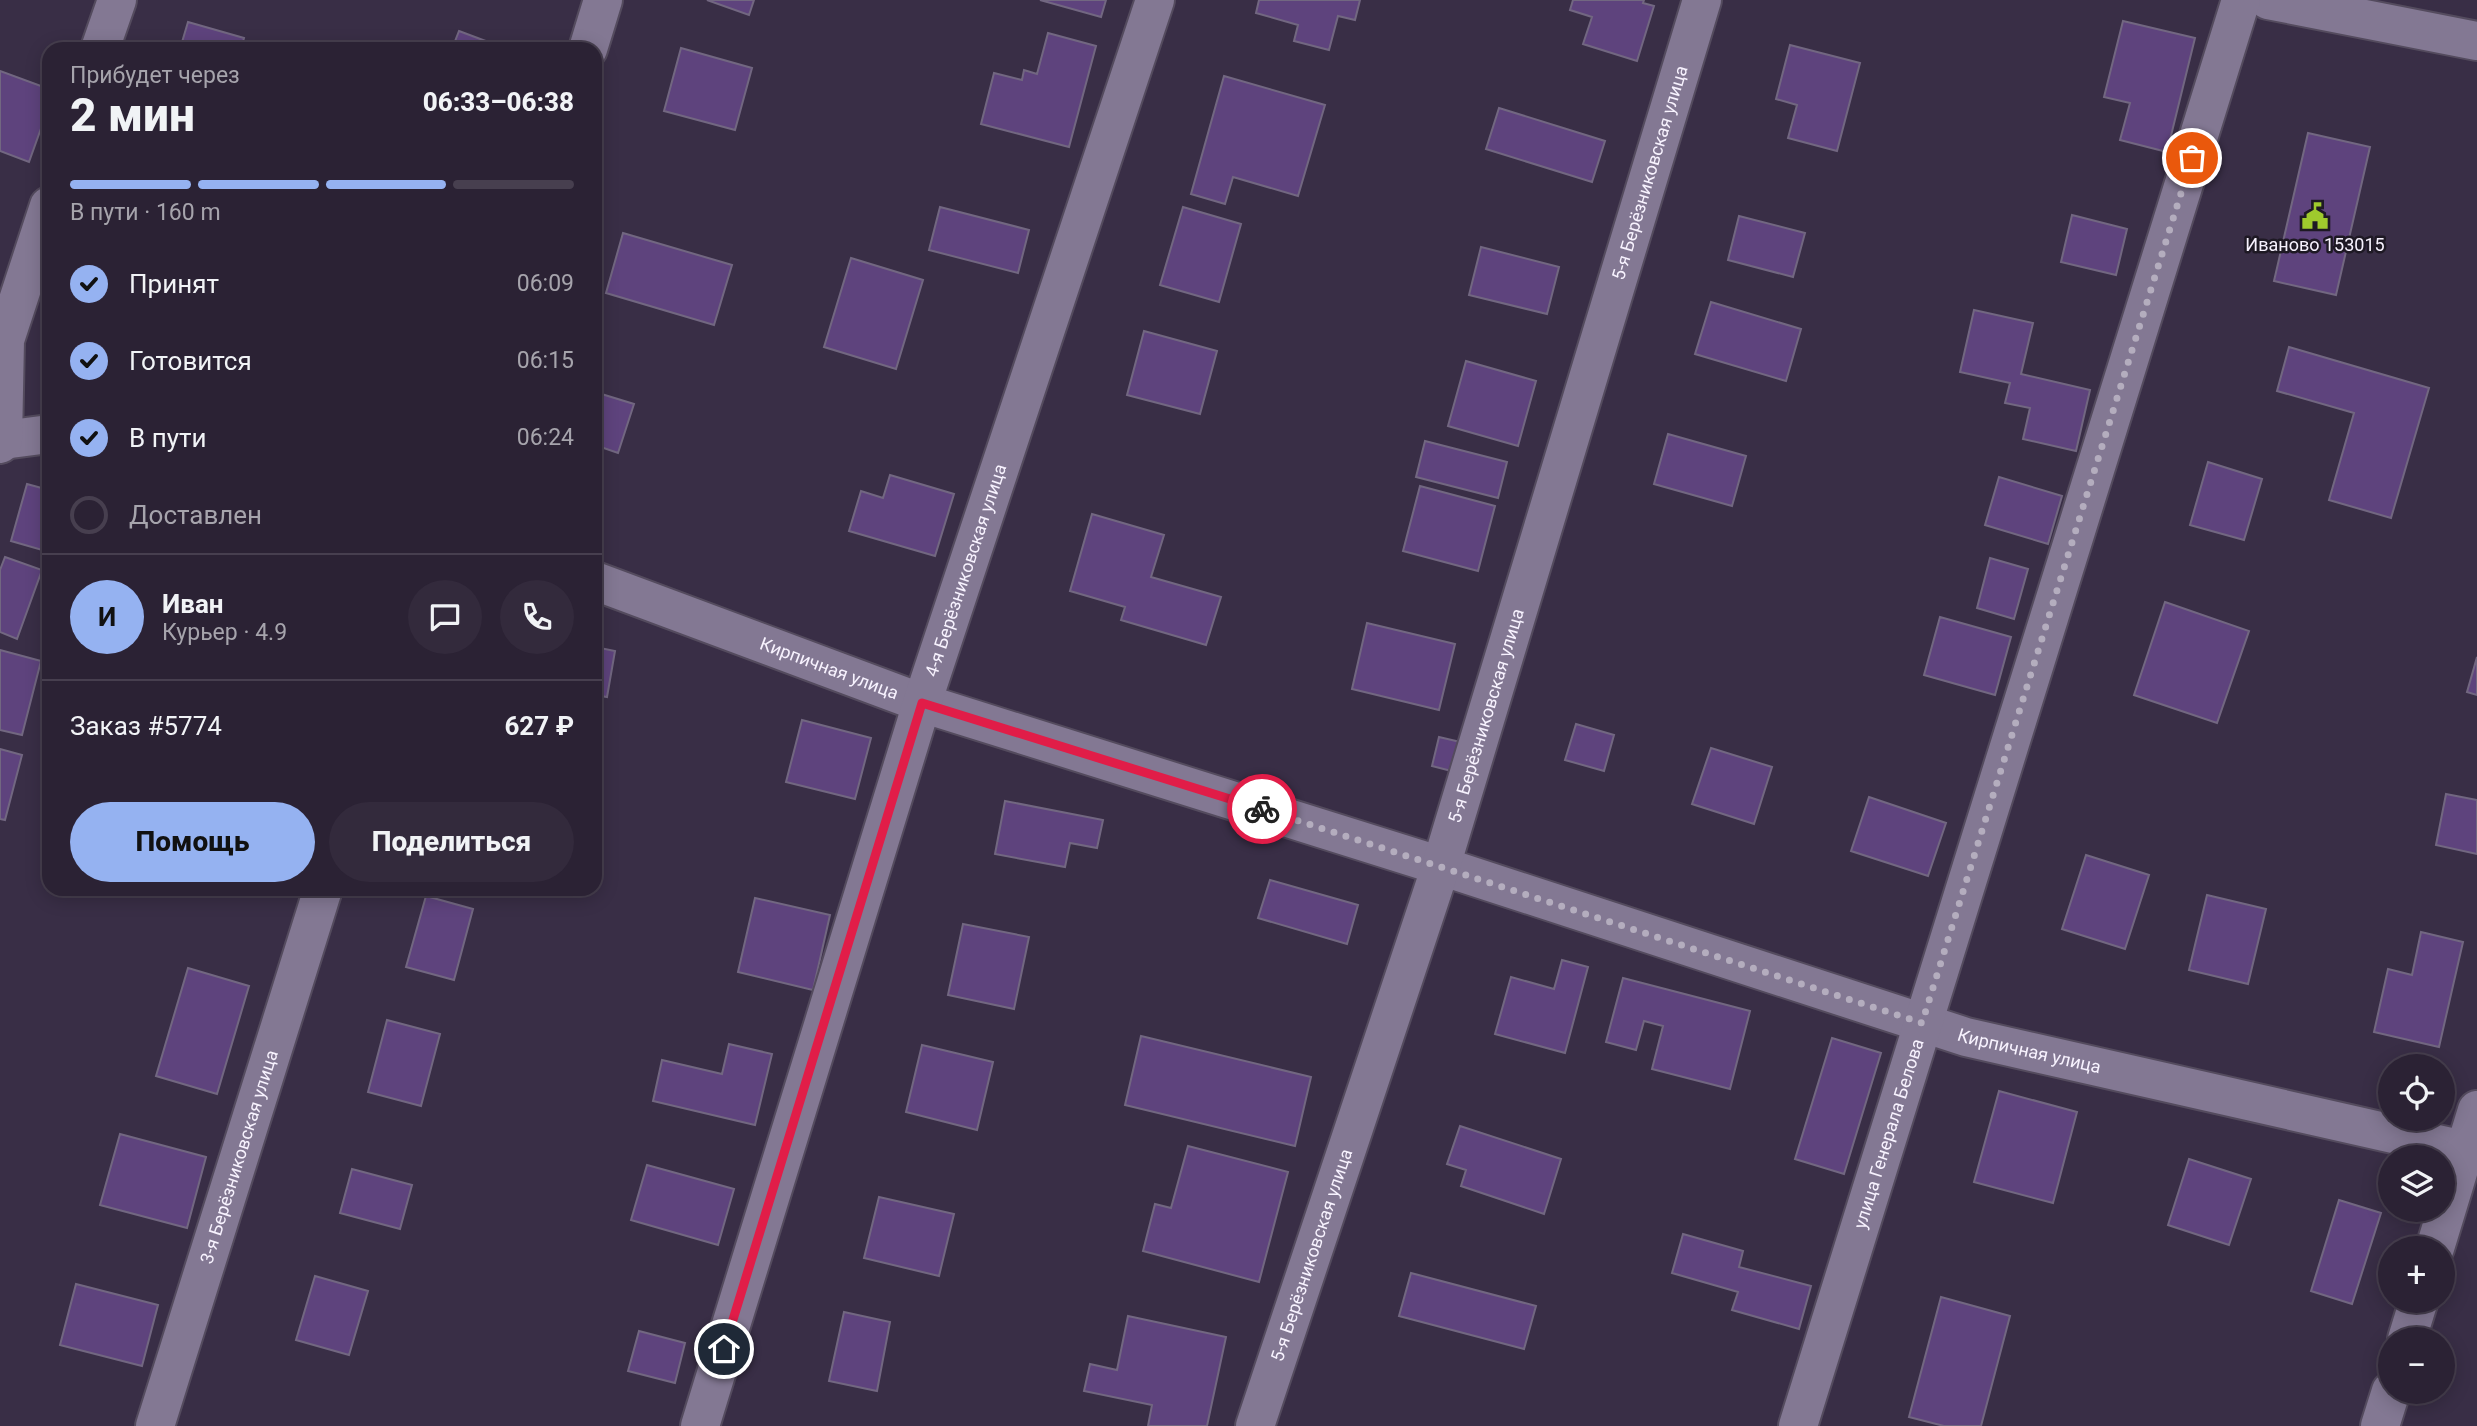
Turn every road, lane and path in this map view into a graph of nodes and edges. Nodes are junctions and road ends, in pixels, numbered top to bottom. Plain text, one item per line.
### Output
1 (117, 0) edge
2 (603, 0) edge
3 (1155, 0) edge
4 (1702, 0) edge
5 (2241, 0) edge
6 (2268, 0) edge
7 (2477, 41) edge
8 (102, 42) edge
9 (590, 42) edge
10 (42, 227) edge
11 (42, 436) edge
12 (1, 442) edge
13 (602, 584) edge
14 (922, 703) junction
15 (1441, 866) junction
16 (321, 896) edge
17 (1922, 1023) junction
18 (2477, 1110) edge
19 (2471, 1151) edge
20 (2439, 1236) edge
21 (2387, 1404) edge
22 (155, 1426) edge
23 (700, 1426) edge
24 (1255, 1426) edge
25 (1798, 1426) edge
26 (2380, 1426) edge

1 - 8 street
2 - 9 street
3 - 14 street, 4-я Берёзниковская улица
4 - 15 street, 5-я Берёзниковская улица
5 - 17 street, улица Генерала Белова
6 - 7 street
10 - 12 street
11 - 12 street
13 - 14 street, Кирпичная улица
14 - 15 street, Кирпичная улица
14 - 23 street, 4-я Берёзниковская улица
15 - 17 street, Кирпичная улица
15 - 24 street, 5-я Берёзниковская улица
16 - 22 street, 3-я Берёзниковская улица
17 - 19 street, Кирпичная улица
17 - 25 street, улица Генерала Белова
18 - 19 street
19 - 20 street
21 - 26 street

